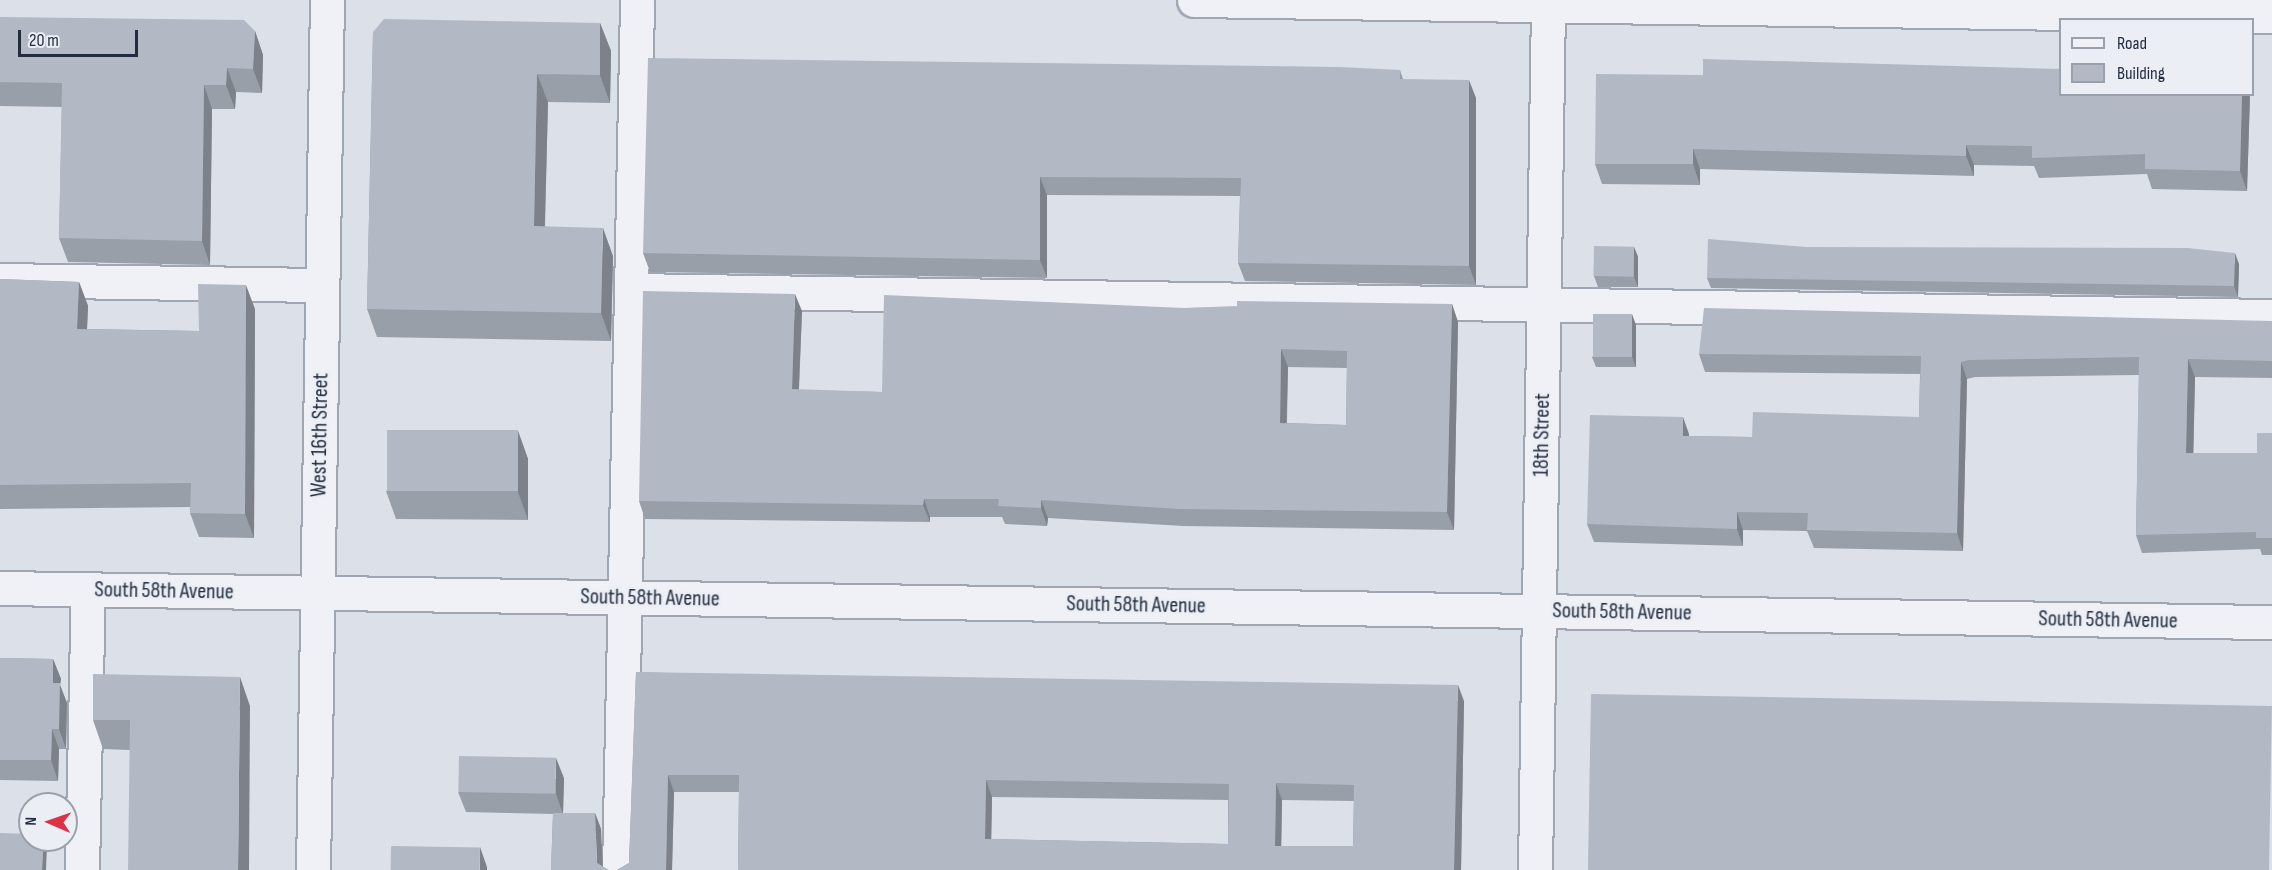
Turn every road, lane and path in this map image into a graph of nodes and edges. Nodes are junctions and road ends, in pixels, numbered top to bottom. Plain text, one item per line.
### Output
1 (327, 0) edge
2 (637, 0) edge
3 (1194, 0) edge
4 (1548, 3) edge
5 (2272, 16) edge
6 (0, 280) edge
7 (322, 285) junction
8 (632, 290) junction
9 (1544, 304) junction
10 (2272, 316) edge
11 (0, 588) edge
12 (88, 589) junction
13 (317, 592) junction
14 (625, 597) junction
15 (1539, 611) junction
16 (2272, 622) edge
17 (82, 870) edge
18 (313, 870) edge
19 (619, 870) edge
20 (1535, 870) edge

1 - 7 street, West 16th Street
2 - 8 street
3 - 4 street
4 - 5 street
4 - 9 street, 18th Street
6 - 7 street
7 - 13 street, West 16th Street
8 - 9 street
8 - 14 street
9 - 10 street
9 - 15 street, 18th Street
11 - 12 street, South 58th Avenue
12 - 13 street, South 58th Avenue
12 - 17 street
13 - 14 street, South 58th Avenue
13 - 18 street, West 16th Street
14 - 15 street, South 58th Avenue
14 - 19 street
15 - 16 street, South 58th Avenue
15 - 20 street, 18th Street

